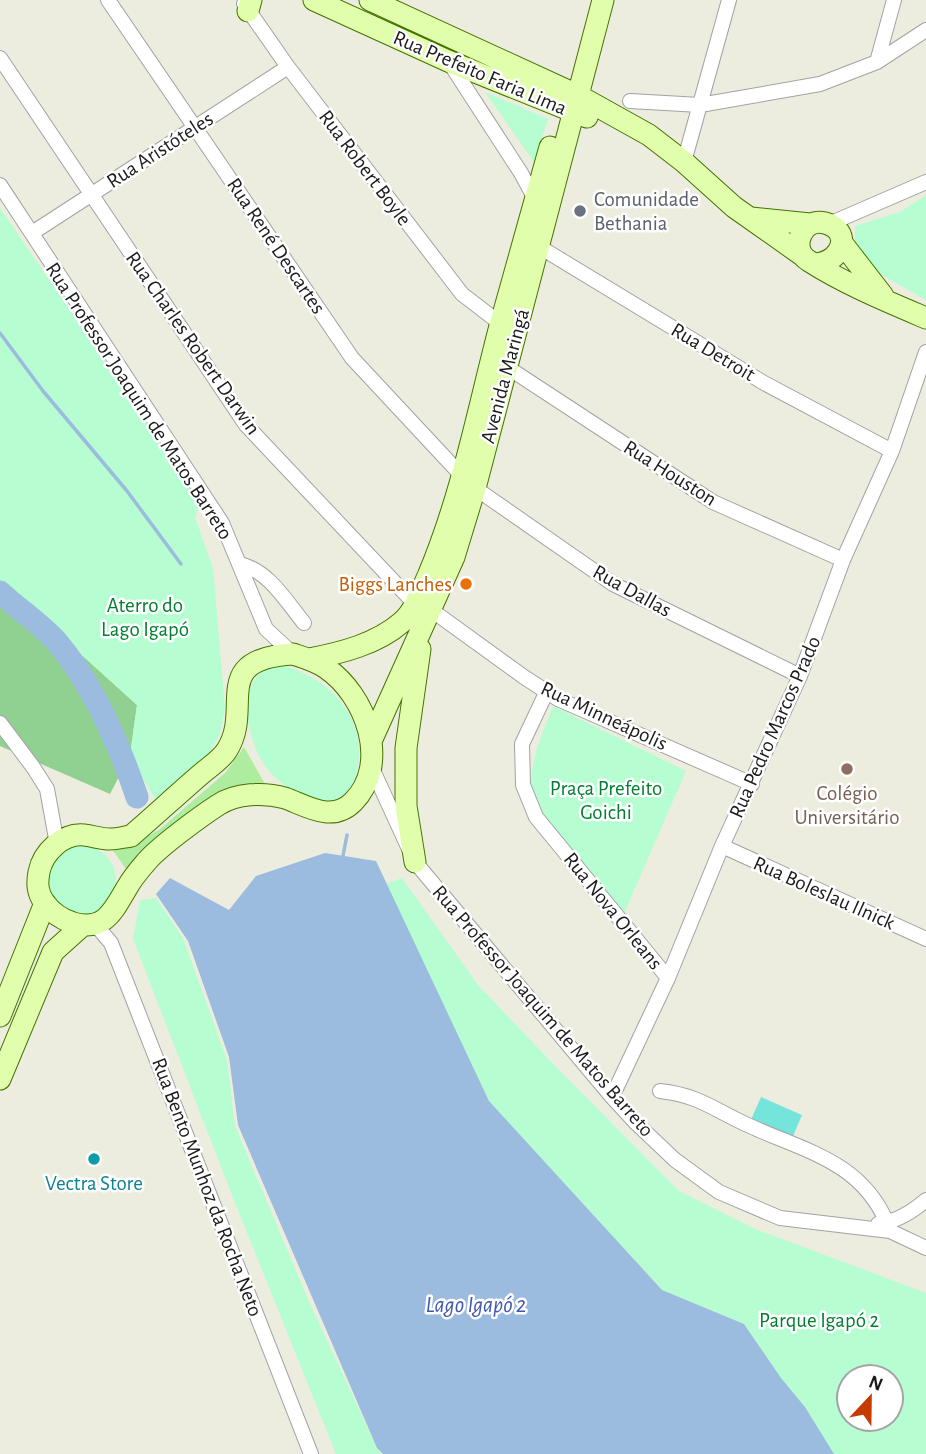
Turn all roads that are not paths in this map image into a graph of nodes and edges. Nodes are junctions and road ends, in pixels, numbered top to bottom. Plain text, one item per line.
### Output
1 (108, 0) edge
2 (314, 0) edge
3 (370, 0) edge
4 (590, 0) edge
5 (603, 0) edge
6 (729, 0) edge
7 (894, 0) edge
8 (247, 4) edge
9 (926, 30) edge
10 (0, 58) edge
11 (448, 61) junction
12 (877, 62) junction
13 (288, 67) junction
14 (630, 101) dead end
15 (570, 102) junction
16 (700, 105) junction
17 (194, 128) junction
18 (684, 162) junction
19 (544, 168) junction
20 (522, 173) junction
21 (926, 182) edge
22 (0, 186) edge
23 (92, 194) junction
24 (535, 200) junction
25 (751, 218) junction
26 (830, 232) junction
27 (32, 233) junction
28 (538, 246) junction
29 (809, 259) junction
30 (887, 301) junction
31 (926, 318) edge
32 (501, 324) junction
33 (926, 352) edge
34 (507, 367) junction
35 (892, 451) junction
36 (469, 483) junction
37 (843, 560) junction
38 (240, 564) junction
39 (423, 612) junction
40 (304, 623) dead end
41 (301, 657) junction
42 (800, 676) junction
43 (547, 691) junction
44 (0, 723) edge
45 (372, 739) junction
46 (371, 766) junction
47 (752, 784) junction
48 (57, 844) junction
49 (722, 846) junction
50 (415, 863) junction
51 (45, 903) junction
52 (89, 925) junction
53 (926, 939) edge
54 (668, 978) junction
55 (0, 1016) edge
56 (0, 1079) edge
57 (660, 1091) dead end
58 (612, 1097) junction
59 (926, 1200) edge
60 (887, 1223) junction
61 (861, 1227) junction
62 (926, 1248) edge
63 (311, 1454) edge

1 - 17 street, Rua René Descartes
2 - 11 main road, Rua Prefeito Faria Lima
3 - 15 main road, Rua Prefeito Faria Lima
4 - 15 main road, Avenida Maringá
5 - 15 main road, Avenida Maringá
6 - 16 street
7 - 12 street
8 - 13 street, Rua Robert Boyle
9 - 12 street
10 - 23 street, Rua Charles Robert Darwin
11 - 15 main road, Rua Prefeito Faria Lima
11 - 20 street
12 - 16 street
13 - 17 street, Rua Aristóteles
13 - 32 street, Rua Robert Boyle
14 - 16 street
15 - 18 main road, Rua Prefeito Faria Lima
15 - 19 main road, Avenida Maringá
15 - 28 main road, Avenida Maringá
16 - 18 street
17 - 23 street, Rua Aristóteles
17 - 36 street, Rua René Descartes
18 - 25 main road
19 - 20 street
19 - 24 main road, Avenida Maringá
20 - 24 street
21 - 26 street
22 - 27 street, Rua Professor Joaquim de Matos Barreto
23 - 27 street, Rua Aristóteles
23 - 39 street, Rua Charles Robert Darwin
24 - 32 main road, Avenida Maringá
25 - 26 main road
25 - 29 main road
26 - 29 main road
26 - 29 main road
26 - 30 main road
27 - 38 street, Rua Professor Joaquim de Matos Barreto
28 - 34 main road, Avenida Maringá
28 - 35 street, Rua Detroit
29 - 30 main road
30 - 31 main road
32 - 36 main road, Avenida Maringá
33 - 35 street, Rua Pedro Marcos Prado
34 - 36 main road, Avenida Maringá
34 - 37 street, Rua Houston
35 - 37 street, Rua Pedro Marcos Prado
36 - 39 main road, Avenida Maringá
36 - 42 street, Rua Dallas
37 - 42 street, Rua Pedro Marcos Prado
38 - 40 street
38 - 41 street, Rua Professor Joaquim de Matos Barreto
39 - 41 main road, Avenida Maringá
39 - 43 street, Rua Minneápolis
39 - 45 main road, Avenida Maringá
39 - 50 main road
41 - 45 main road, Avenida Maringá
41 - 48 main road, Avenida Maringá
42 - 47 street, Rua Pedro Marcos Prado
43 - 47 street, Rua Minneápolis
43 - 54 street, Rua Nova Orleans
44 - 48 street
45 - 46 main road, Avenida Maringá
46 - 50 street, Rua Professor Joaquim de Matos Barreto
46 - 52 main road, Avenida Maringá
47 - 49 street, Rua Pedro Marcos Prado
48 - 51 main road
49 - 53 street, Rua Boleslau Ilnick
49 - 54 street, Rua Pedro Marcos Prado
50 - 58 street, Rua Professor Joaquim de Matos Barreto
51 - 52 main road
51 - 55 main road
52 - 56 main road
52 - 63 street, Rua Bento Munhoz da Rocha Neto
54 - 58 street, Rua Pedro Marcos Prado
57 - 60 street
58 - 61 street, Rua Professor Joaquim de Matos Barreto
59 - 60 street
60 - 61 street
61 - 62 street, Rua Professor Joaquim de Matos Barreto

